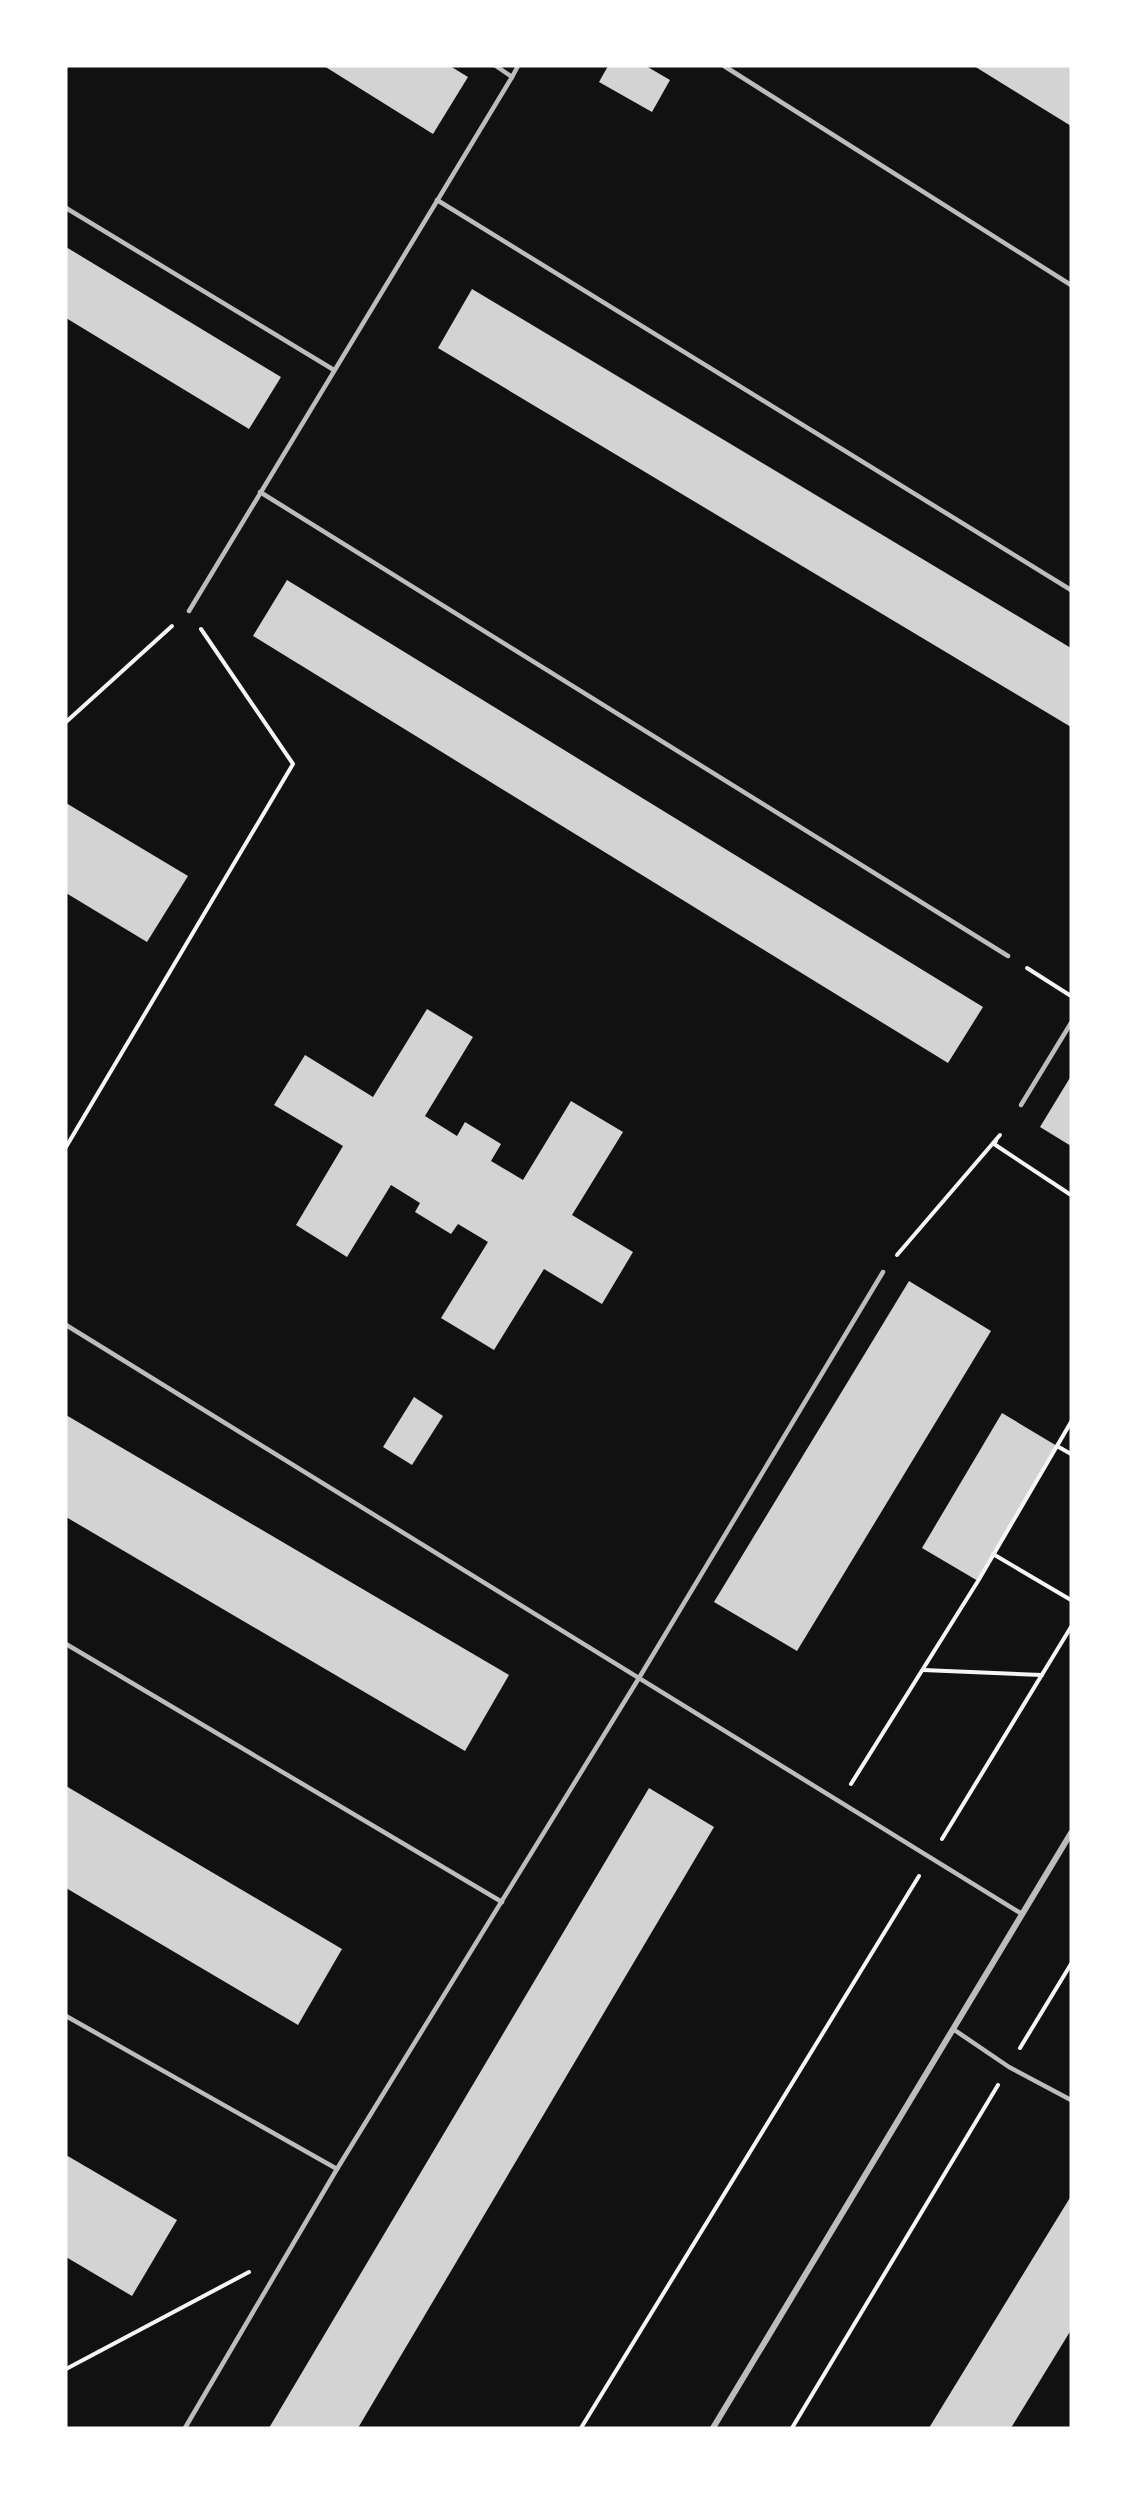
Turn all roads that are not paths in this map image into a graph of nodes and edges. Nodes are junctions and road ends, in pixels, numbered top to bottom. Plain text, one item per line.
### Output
1 (496, 66) edge
2 (519, 66) edge
3 (724, 66) edge
4 (512, 77) junction
5 (437, 200) junction
6 (66, 208) edge
7 (1071, 285) edge
8 (334, 370) junction
9 (260, 492) junction
10 (1071, 590) edge
11 (189, 611) road end
12 (1008, 956) road end
13 (1071, 1023) edge
14 (1021, 1105) road end
15 (883, 1272) road end
16 (66, 1325) edge
17 (66, 1644) edge
18 (639, 1678) junction
19 (1071, 1833) edge
20 (502, 1902) junction
21 (1022, 1914) junction
22 (66, 2016) edge
23 (953, 2030) junction
24 (1071, 2100) edge
25 (337, 2169) junction
26 (185, 2428) edge
27 (713, 2428) edge

1 - 4 lane
2 - 4 lane
3 - 7 lane
4 - 5 lane
5 - 8 lane
5 - 10 lane
6 - 8 lane
8 - 9 lane
9 - 11 lane
9 - 12 lane
13 - 14 lane
15 - 18 lane
16 - 18 lane
17 - 20 lane
18 - 20 lane
18 - 21 lane
19 - 21 street
20 - 25 lane
21 - 23 street
22 - 25 lane
23 - 24 lane
23 - 27 street
25 - 26 lane

